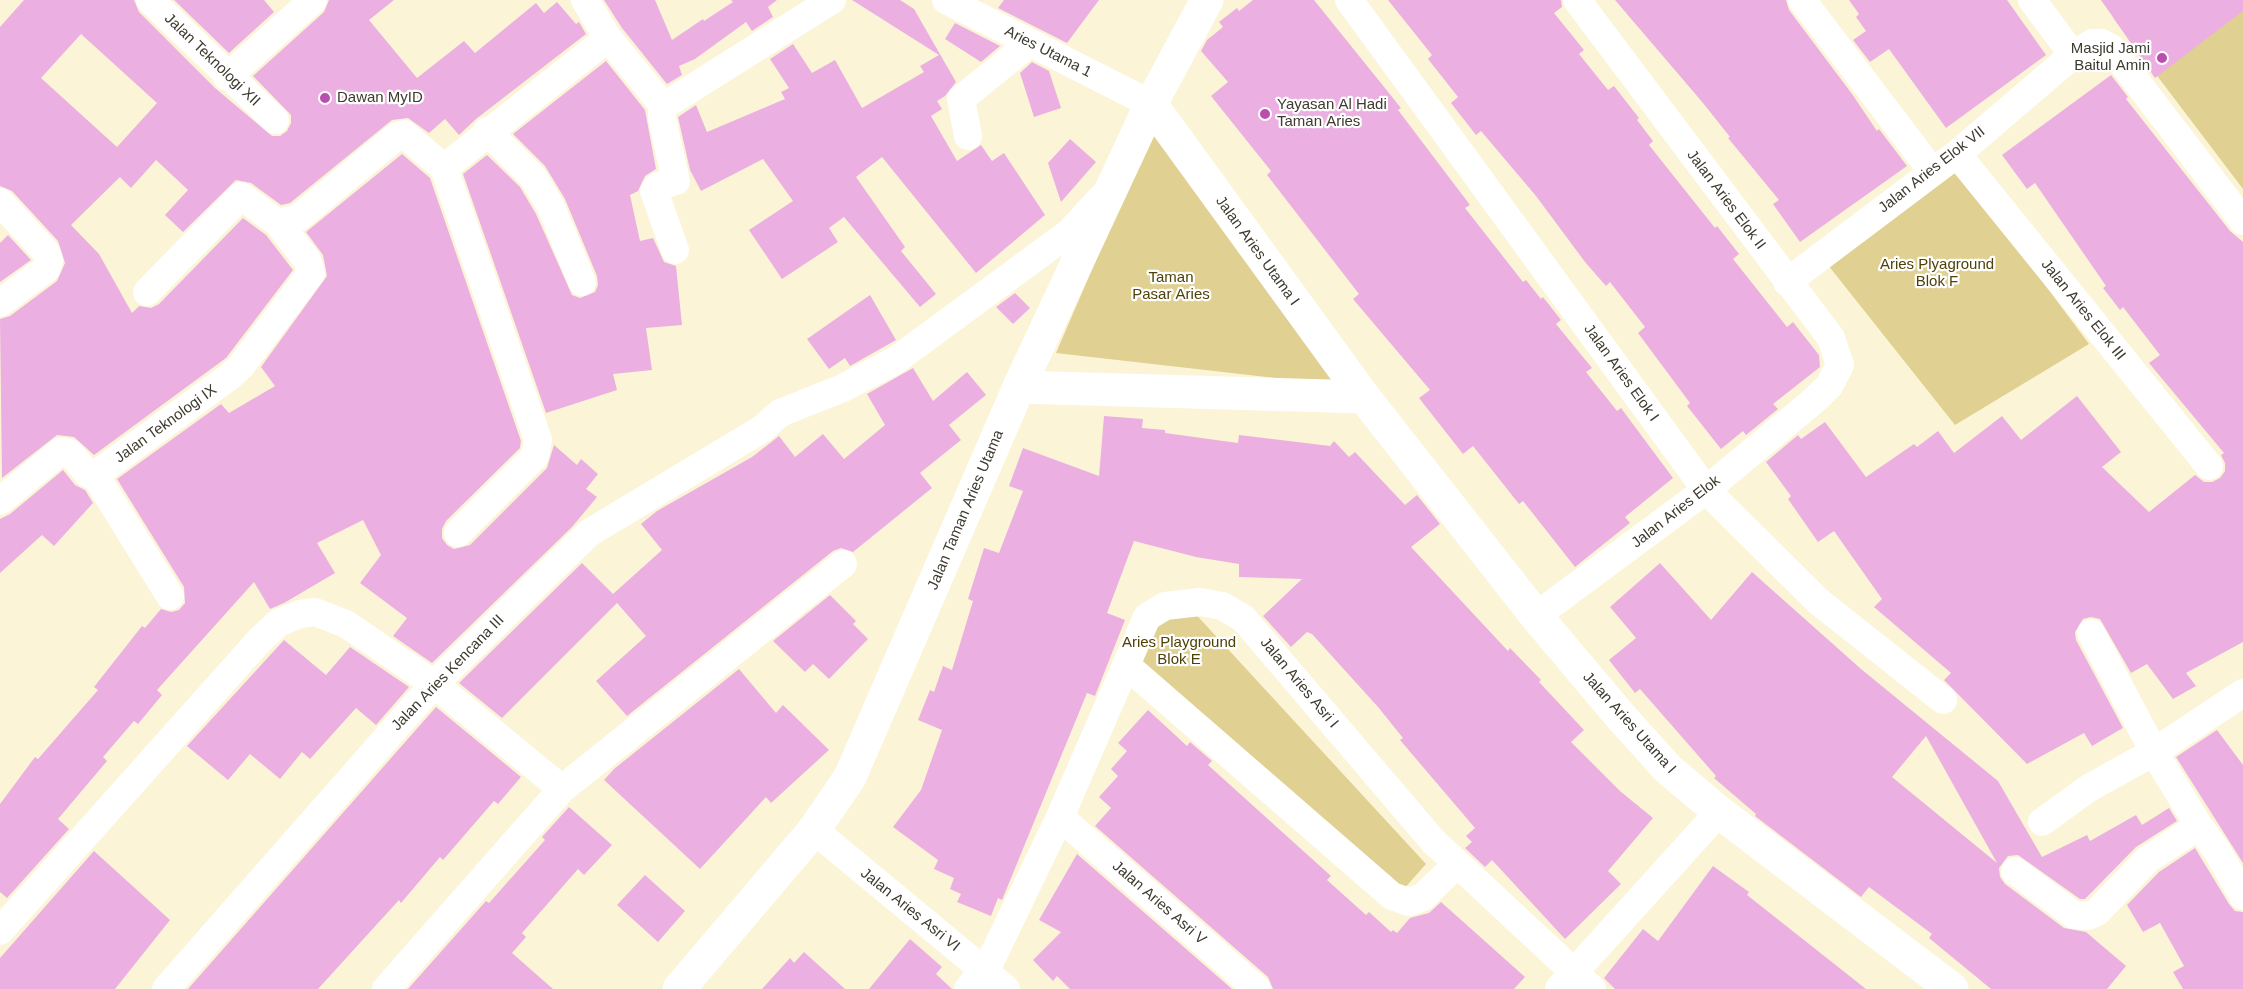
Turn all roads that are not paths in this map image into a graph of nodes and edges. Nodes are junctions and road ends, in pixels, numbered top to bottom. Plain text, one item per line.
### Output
1 (150, 0) edge
2 (313, 0) edge
3 (585, 0) edge
4 (832, 0) edge
5 (946, 0) edge
6 (1207, 0) edge
7 (1349, 0) edge
8 (1577, 0) edge
9 (1802, 0) edge
10 (2032, 0) edge
11 (608, 38) junction
12 (1030, 43) junction
13 (2073, 55) junction
14 (227, 77) junction
15 (662, 104) junction
16 (1151, 104) junction
17 (275, 120) dead end
18 (488, 130) junction
19 (968, 136) dead end
20 (1957, 154) junction
21 (444, 168) junction
22 (1932, 171) junction
23 (1113, 185) junction
24 (0, 202) edge
25 (2243, 221) edge
26 (278, 223) junction
27 (675, 250) dead end
28 (582, 282) dead end
29 (1787, 282) junction
30 (147, 292) dead end
31 (0, 303) edge
32 (1019, 387) junction
33 (1364, 397) junction
34 (1811, 403) joint
35 (2209, 466) dead end
36 (95, 475) junction
37 (1706, 490) junction
38 (0, 501) edge
39 (458, 532) dead end
40 (843, 564) dead end
41 (170, 596) dead end
42 (1536, 616) junction
43 (2091, 633) dead end
44 (1126, 665) junction
45 (434, 684) junction
46 (2243, 693) edge
47 (1943, 699) dead end
48 (2154, 752) junction
49 (562, 789) junction
50 (1719, 812) junction
51 (1060, 817) junction
52 (2042, 822) dead end
53 (2199, 826) junction
54 (814, 830) junction
55 (1456, 865) junction
56 (2015, 871) dead end
57 (2243, 896) edge
58 (0, 931) edge
59 (976, 980) edge
60 (1575, 984) edge
61 (165, 989) edge
62 (386, 989) edge
63 (679, 989) edge
64 (1006, 989) edge
65 (1257, 989) edge
66 (1952, 989) edge

1 - 14 street, Jalan Teknologi XII
2 - 14 street
3 - 11 street
4 - 15 street
5 - 12 street, Aries Utama 1
6 - 16 street, Jalan Taman Aries Utama
7 - 37 street, Jalan Aries Elok I
8 - 29 street, Jalan Aries Elok II
9 - 22 street
10 - 13 street
11 - 15 street
11 - 18 street
12 - 16 street, Aries Utama 1
12 - 19 street
13 - 20 street, Jalan Aries Elok VII
13 - 25 street, Jalan Aries Elok VII
14 - 17 street, Jalan Teknologi XII
15 - 27 street
16 - 23 street, Jalan Taman Aries Utama
16 - 33 street, Jalan Aries Utama I
18 - 21 street
18 - 28 street
20 - 22 street, Jalan Aries Elok VII
20 - 35 street, Jalan Aries Elok III
21 - 26 street
21 - 39 street
22 - 29 street, Jalan Aries Elok VII
23 - 32 street, Jalan Taman Aries Utama
23 - 45 street, Jalan Aries Kencana III
24 - 31 street
26 - 30 street
26 - 36 street, Jalan Teknologi IX
29 - 34 street, Jalan Aries Elok II
32 - 33 street
32 - 54 street, Jalan Taman Aries Utama
33 - 42 street, Jalan Aries Utama I
34 - 37 street, Jalan Aries Elok
36 - 38 street
36 - 41 street
37 - 42 street, Jalan Aries Elok
37 - 47 street, Jalan Aries Elok I
40 - 49 street
42 - 50 street, Jalan Aries Utama I
43 - 48 street
44 - 51 street, Jalan Aries Asri I
44 - 55 street
44 - 55 street, Jalan Aries Asri I
45 - 49 street
45 - 58 street
45 - 61 street, Jalan Aries Kencana III
46 - 48 street
48 - 52 street
48 - 53 street
49 - 62 street
50 - 60 street, Jalan Aries Asri I
50 - 66 street, Jalan Aries Utama I
51 - 59 street, Jalan Aries Asri I
51 - 65 street, Jalan Aries Asri V
53 - 56 street
53 - 57 street
54 - 59 street, Jalan Aries Asri VI
54 - 63 street, Jalan Taman Aries Utama
55 - 60 street, Jalan Aries Asri I
59 - 64 street, Jalan Aries Asri VI

